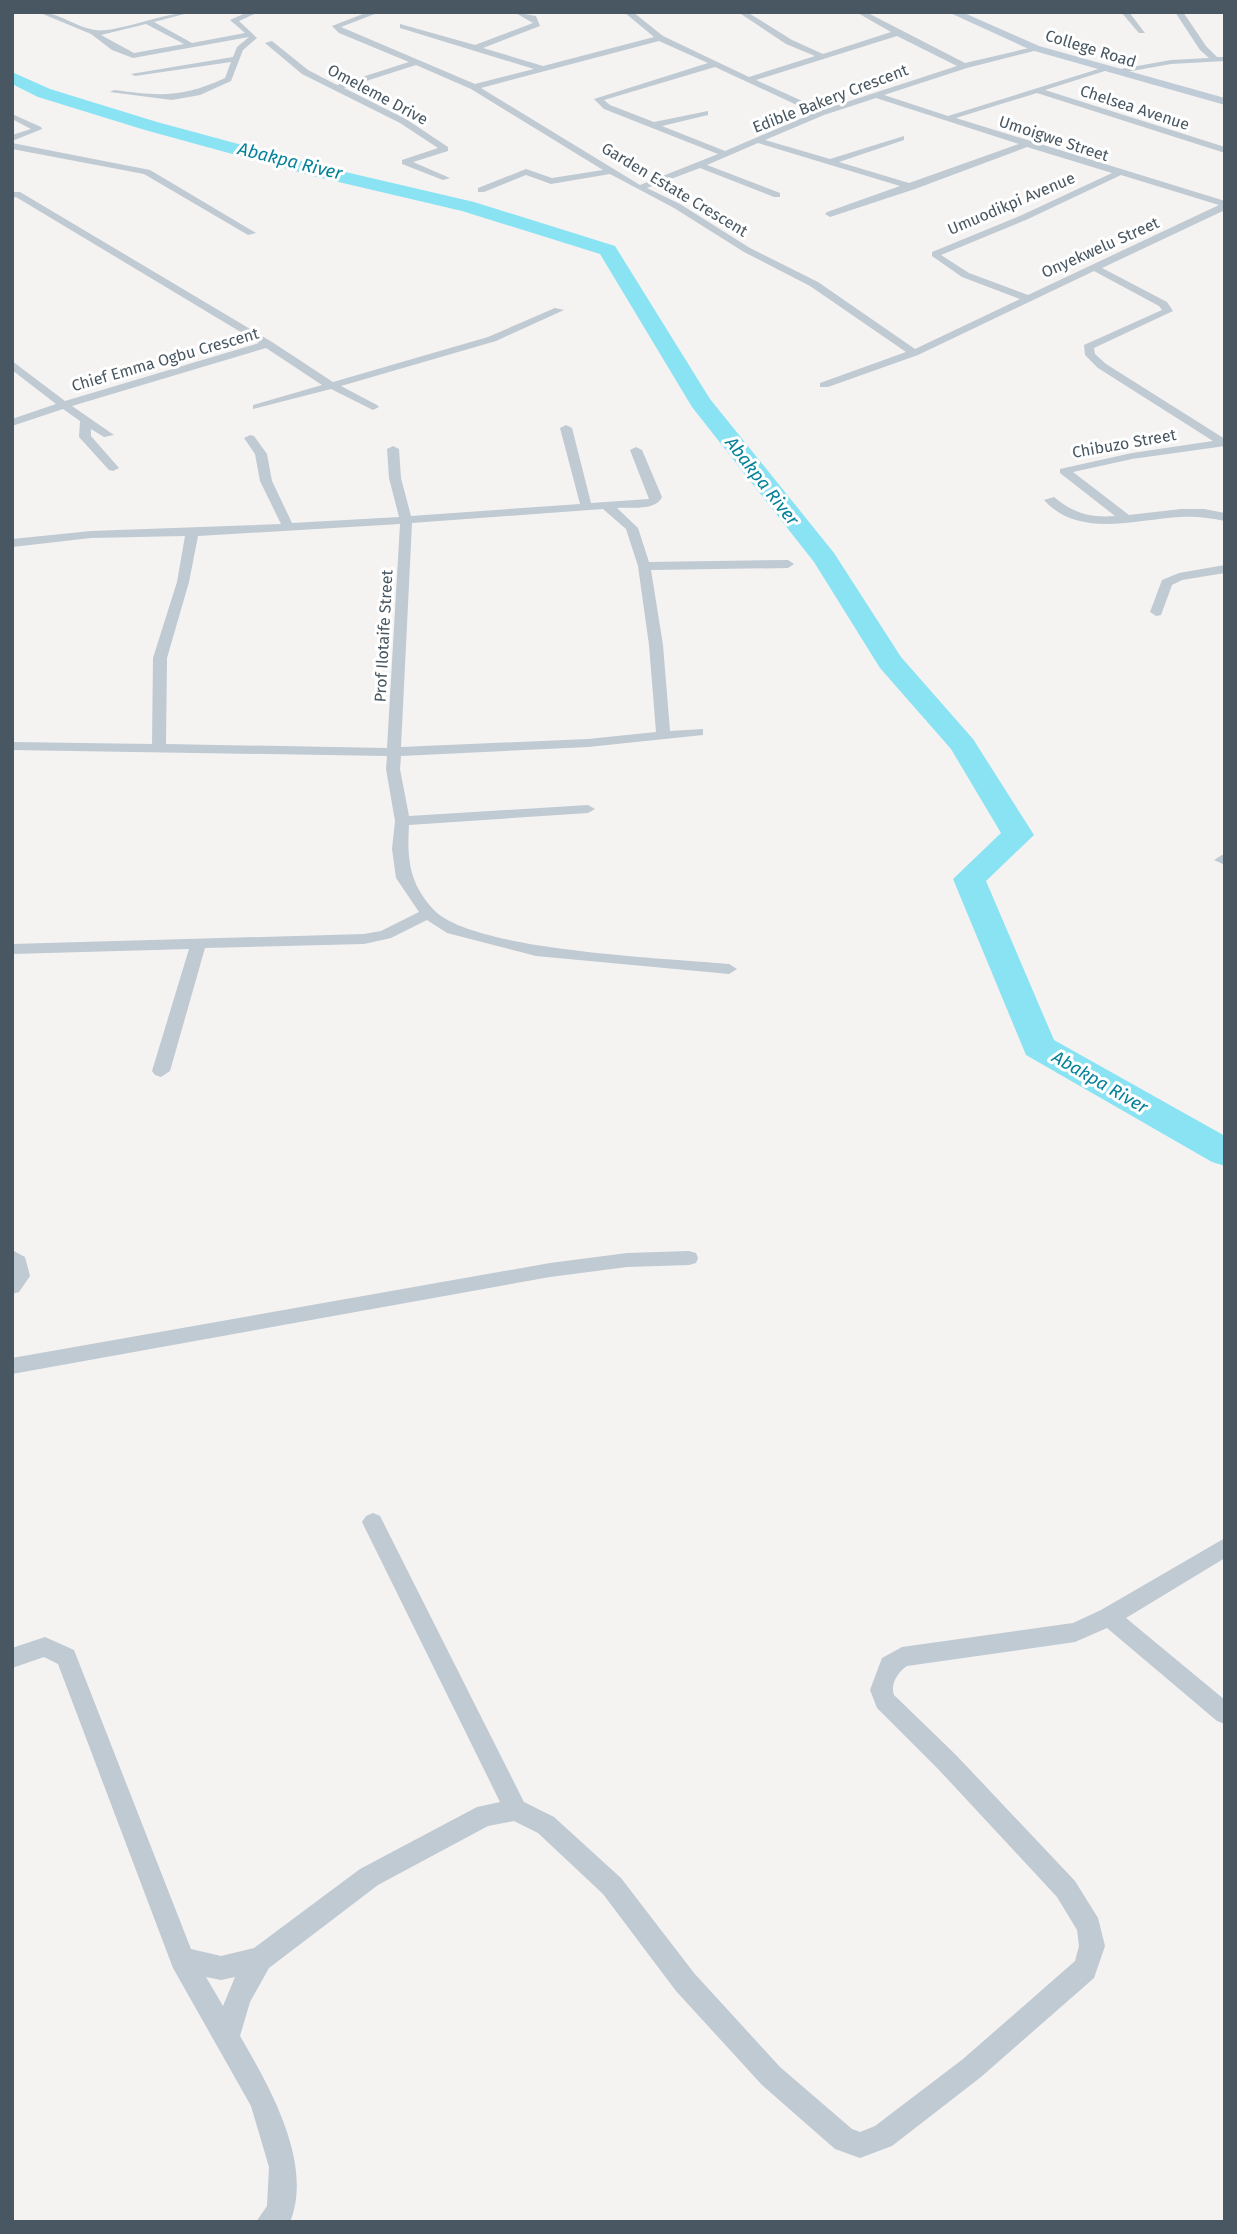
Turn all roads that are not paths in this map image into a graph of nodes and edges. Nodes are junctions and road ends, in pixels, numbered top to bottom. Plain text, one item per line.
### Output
1 (43, 12) edge
2 (188, 12) edge
3 (253, 12) edge
4 (376, 12) edge
5 (518, 12) edge
6 (628, 12) edge
7 (742, 12) edge
8 (860, 12) edge
9 (955, 12) edge
10 (1125, 12) edge
11 (1179, 12) edge
12 (147, 22) junction
13 (403, 26) dead end
14 (1142, 31) dead end
15 (95, 33) junction
16 (897, 33) junction
17 (251, 34) junction
18 (660, 38) junction
19 (269, 43) dead end
20 (193, 46) junction
21 (475, 48) junction
22 (1035, 48) junction
23 (824, 57) junction
24 (235, 59) junction
25 (1215, 59) junction
26 (1225, 59) edge
27 (414, 63) junction
28 (715, 64) junction
29 (964, 66) junction
30 (1105, 68) junction
31 (544, 69) junction
32 (1118, 72) junction
33 (135, 74) dead end
34 (750, 79) junction
35 (339, 87) junction
36 (474, 88) junction
37 (1037, 90) junction
38 (114, 92) dead end
39 (1225, 94) edge
40 (876, 95) junction
41 (1212, 99) junction
42 (1225, 102) edge
43 (705, 113) dead end
44 (821, 113) junction
45 (12, 116) edge
46 (949, 118) junction
47 (22, 122) junction
48 (12, 125) edge
49 (653, 125) junction
50 (12, 138) edge
51 (901, 138) dead end
52 (757, 141) junction
53 (1027, 145) junction
54 (12, 146) edge
55 (1225, 150) edge
56 (724, 153) junction
57 (830, 162) junction
58 (698, 164) junction
59 (612, 171) junction
60 (1118, 173) junction
61 (446, 178) dead end
62 (912, 187) junction
63 (639, 188) junction
64 (481, 190) dead end
65 (12, 195) edge
66 (777, 195) dead end
67 (1225, 205) edge
68 (830, 214) dead end
69 (251, 233) dead end
70 (1097, 269) junction
71 (1028, 299) junction
72 (558, 310) dead end
73 (268, 344) junction
74 (914, 353) junction
75 (12, 363) edge
76 (332, 385) junction
77 (824, 385) dead end
78 (64, 405) junction
79 (257, 407) dead end
80 (373, 407) dead end
81 (86, 420) junction
82 (12, 423) edge
83 (566, 428) dead end
84 (108, 435) dead end
85 (250, 438) dead end
86 (1221, 446) edge
87 (393, 449) dead end
88 (636, 450) dead end
89 (113, 468) dead end
90 (1050, 500) dead end
91 (604, 505) junction
92 (586, 506) junction
93 (1225, 517) edge
94 (1125, 518) junction
95 (406, 521) junction
96 (288, 527) junction
97 (192, 533) junction
98 (12, 543) edge
99 (788, 564) dead end
100 (643, 566) junction
101 (1225, 569) edge
102 (1156, 612) dead end
103 (698, 732) dead end
104 (663, 734) junction
105 (12, 746) edge
106 (159, 747) junction
107 (394, 752) junction
108 (589, 809) dead end
109 (402, 821) junction
110 (428, 914) junction
111 (198, 945) junction
112 (12, 949) edge
113 (729, 969) dead end
114 (160, 1071) dead end
115 (12, 1257) edge
116 (689, 1258) dead end
117 (12, 1287) edge
118 (12, 1366) edge
119 (373, 1522) dead end
120 (1225, 1547) edge
121 (1109, 1617) junction
122 (12, 1658) edge
123 (1225, 1714) edge
124 (516, 1810) junction
125 (182, 1959) junction
126 (260, 1959) junction
127 (227, 2038) junction
128 (270, 2222) edge

1 - 15 street
2 - 12 street
3 - 17 street
4 - 27 street, Garden Estate Crescent
5 - 21 street
6 - 18 street
7 - 23 street
8 - 16 street
9 - 22 main road, College Road
10 - 14 street
11 - 25 street
12 - 15 street
12 - 20 street
13 - 21 street
15 - 20 street
16 - 23 street
16 - 29 street
17 - 20 street
17 - 24 street
18 - 28 street
18 - 31 street
19 - 35 street, Omeleme Drive
21 - 31 street
22 - 29 street, Edible Bakery Crescent
22 - 30 main road, College Road
23 - 34 street
24 - 33 street
24 - 38 street
25 - 26 street
25 - 32 street
27 - 35 street
27 - 36 street, Garden Estate Crescent
28 - 34 street
28 - 49 street
29 - 40 street, Edible Bakery Crescent
30 - 32 main road, College Road
30 - 37 street
31 - 36 street
32 - 41 main road, College Road
34 - 44 street
35 - 61 street, Omeleme Drive
36 - 59 street, Garden Estate Crescent
37 - 46 street
37 - 55 street, Chelsea Avenue
39 - 41 street
40 - 44 street, Edible Bakery Crescent
40 - 46 street, Umoigwe Street
41 - 42 main road, College Road
43 - 49 street
44 - 52 street, Edible Bakery Crescent
45 - 47 street
46 - 53 street, Umoigwe Street
47 - 48 street
47 - 50 street
49 - 56 street
51 - 57 street
52 - 56 street, Edible Bakery Crescent
52 - 57 street
53 - 60 street, Umoigwe Street
53 - 62 street
54 - 69 street
56 - 58 street, Edible Bakery Crescent
57 - 62 street
58 - 63 street, Edible Bakery Crescent
58 - 66 street
59 - 63 street, Garden Estate Crescent
59 - 64 street
60 - 67 street, Umoigwe Street
60 - 71 street, Umuodikpi Avenue
62 - 68 street
63 - 74 street, Garden Estate Crescent
65 - 73 street
67 - 70 street, Onyekwelu Street
70 - 71 street, Onyekwelu Street
70 - 86 street
71 - 74 street, Onyekwelu Street
72 - 76 street
73 - 76 street, Chief Emma Ogbu Crescent
73 - 78 street, Chief Emma Ogbu Crescent
74 - 77 street, Onyekwelu Street
75 - 78 street
76 - 79 street
76 - 80 street, Chief Emma Ogbu Crescent
78 - 81 street
78 - 82 street, Chief Emma Ogbu Crescent
81 - 84 street
81 - 89 street
83 - 92 street
85 - 96 street
86 - 94 street, Chibuzo Street
87 - 95 street, Prof Ilotaife Street
88 - 91 street
90 - 94 street
91 - 92 street
91 - 100 street
92 - 95 street
93 - 94 street
95 - 96 street
95 - 107 street, Prof Ilotaife Street
96 - 97 street
97 - 98 street
97 - 106 street
99 - 100 street
100 - 104 street
101 - 102 street
103 - 104 street
104 - 107 street
105 - 106 street
106 - 107 street
107 - 109 street, Prof Ilotaife Street
108 - 109 street
109 - 110 street, Prof Ilotaife Street
110 - 111 street
110 - 113 street
111 - 112 street
111 - 114 street
115 - 117 street
116 - 118 street
119 - 124 street
120 - 121 street
121 - 123 street
121 - 124 street
122 - 125 street
124 - 126 street
125 - 126 street
125 - 127 street
126 - 127 street
127 - 128 street

